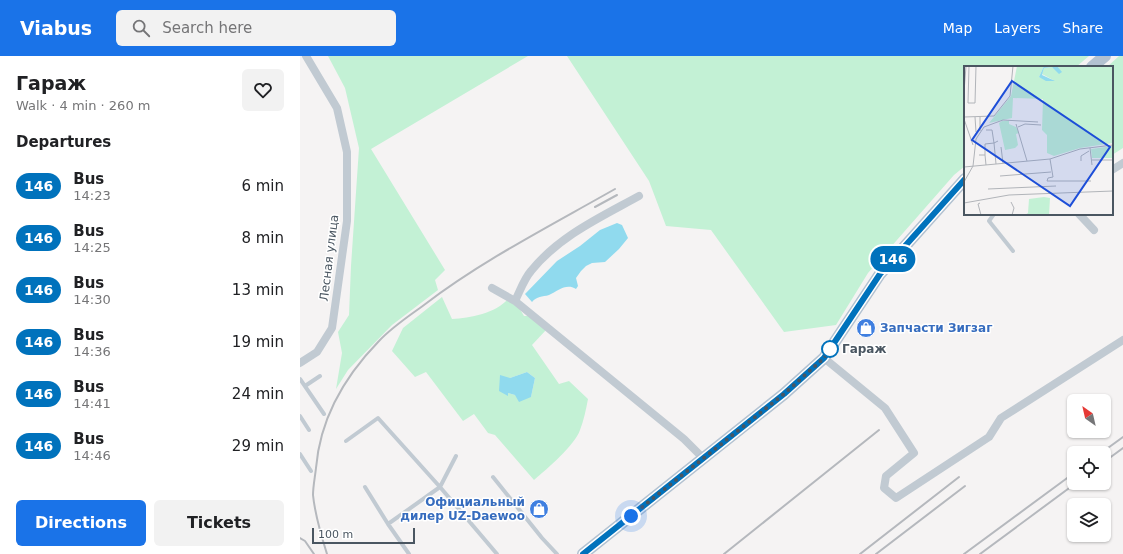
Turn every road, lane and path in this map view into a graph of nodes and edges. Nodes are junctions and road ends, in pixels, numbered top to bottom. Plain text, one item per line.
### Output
1 (306, 56) edge
2 (1105, 56) edge
3 (1093, 66) edge
4 (1123, 163) edge
5 (1113, 169) edge
6 (964, 180) edge
7 (639, 196) dead end
8 (993, 215) edge
9 (1080, 215) edge
10 (1094, 230) dead end
11 (1013, 251) dead end
12 (492, 288) dead end
13 (514, 301) junction
14 (1123, 340) edge
15 (824, 358) junction
16 (300, 363) edge
17 (320, 376) dead end
18 (300, 379) edge
19 (305, 386) junction
20 (324, 414) dead end
21 (300, 416) edge
22 (309, 430) dead end
23 (346, 441) dead end
24 (300, 454) edge
25 (456, 456) dead end
26 (703, 458) junction
27 (311, 471) dead end
28 (493, 477) dead end
29 (365, 487) dead end
30 (440, 487) junction
31 (388, 524) junction
32 (409, 554) edge
33 (497, 554) edge
34 (557, 554) edge
35 (583, 554) edge

1 - 16 street, Лесная улица
2 - 3 main road
4 - 5 street
6 - 15 main road
7 - 13 street
8 - 11 lane
9 - 10 street
12 - 13 street
13 - 26 street
14 - 15 street
15 - 26 main road
17 - 19 lane
18 - 19 lane
19 - 20 lane
21 - 22 lane
23 - 30 lane
24 - 27 lane
25 - 30 lane
26 - 35 main road
28 - 34 lane
29 - 31 lane
30 - 31 lane
30 - 33 lane
31 - 32 lane

